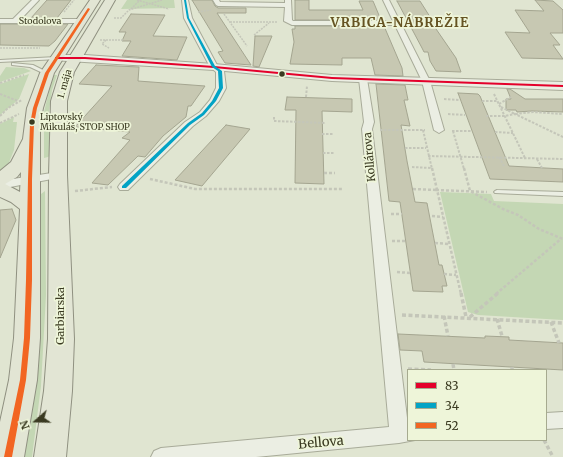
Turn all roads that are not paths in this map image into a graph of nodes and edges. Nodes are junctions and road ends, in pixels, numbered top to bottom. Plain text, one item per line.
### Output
1 (36, 0) edge
2 (95, 0) edge
3 (110, 0) edge
4 (185, 0) edge
5 (386, 0) edge
6 (288, 2) edge
7 (219, 5) edge
8 (0, 21) edge
9 (15, 21) junction
10 (80, 21) junction
11 (398, 23) junction
12 (82, 45) junction
13 (56, 58) junction
14 (74, 58) junction
15 (0, 62) edge
16 (153, 63) junction
17 (217, 69) junction
18 (47, 73) junction
19 (363, 79) junction
20 (426, 81) junction
21 (563, 86) edge
22 (439, 130) road end
23 (32, 139) junction
24 (30, 179) junction
25 (0, 180) edge
26 (66, 183) junction
27 (0, 185) edge
28 (124, 187) road end
29 (0, 189) edge
30 (497, 192) road end
31 (563, 194) edge
32 (29, 208) junction
33 (563, 420) edge
34 (547, 421) edge
35 (403, 435) edge
36 (8, 457) edge
37 (50, 457) edge
38 (162, 457) edge

1 - 9 street
2 - 10 main road, 1. mája
3 - 12 main road, 1. mája
4 - 17 street
5 - 11 street
6 - 7 street
6 - 11 street
8 - 9 street, Stodolova
9 - 10 street, Stodolova
10 - 13 main road, 1. mája
11 - 20 street
12 - 14 main road, 1. mája
12 - 16 street
13 - 14 street
13 - 15 lane
13 - 18 main road, 1. mája
14 - 16 street
14 - 26 main road, 1. mája
15 - 18 lane
16 - 17 street
17 - 19 street
17 - 28 street
18 - 23 main road, 1. mája
19 - 20 street
19 - 35 street, Kollárova
20 - 21 street
20 - 22 street
23 - 24 main road, 1. mája
23 - 25 main road
24 - 26 street
24 - 27 street
24 - 32 main road
26 - 37 main road, Garbiarska
29 - 32 main road
30 - 31 lane
32 - 36 main road
33 - 34 street
35 - 38 street, Bellova

